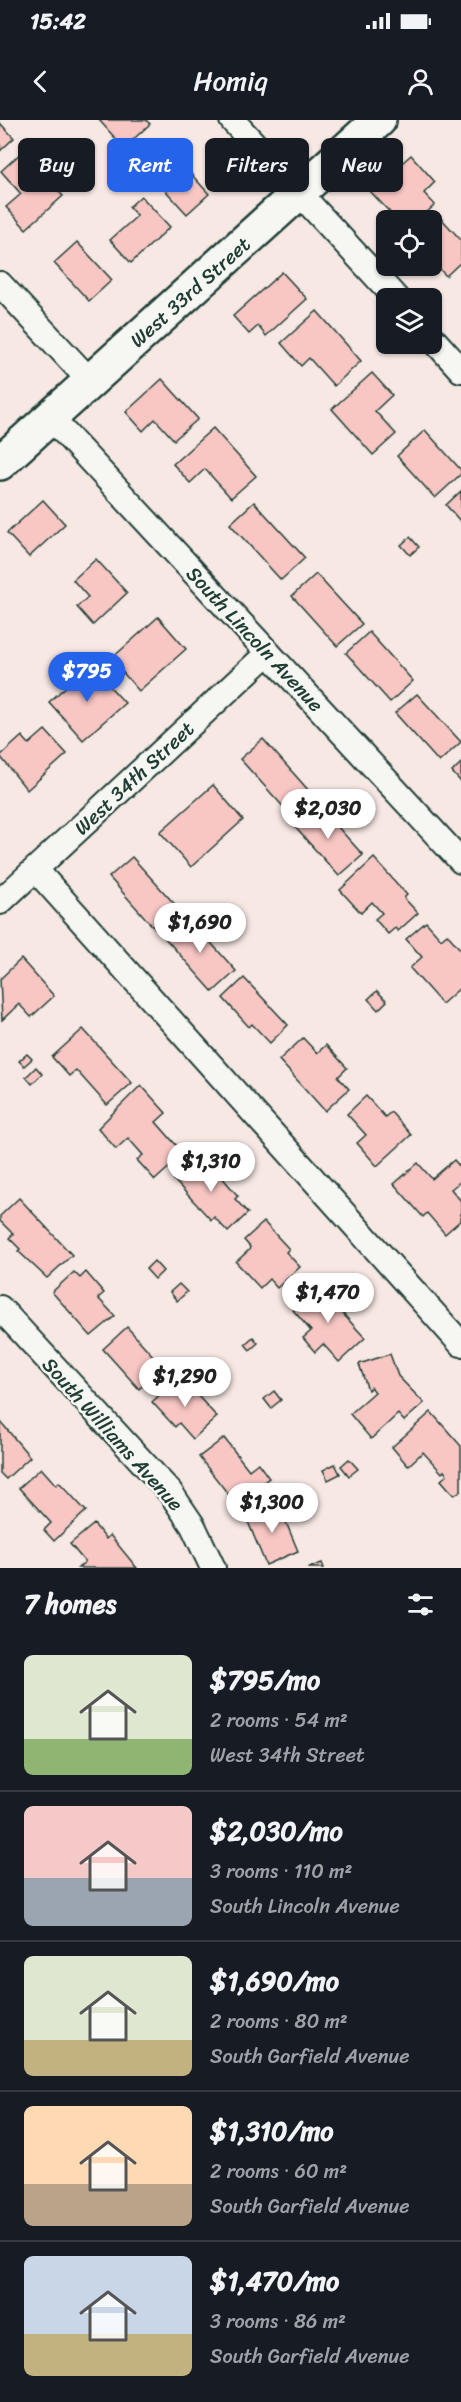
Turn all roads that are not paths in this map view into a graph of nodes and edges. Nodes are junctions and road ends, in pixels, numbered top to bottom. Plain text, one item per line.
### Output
1 (232, 120) edge
2 (379, 120) edge
3 (249, 138) edge
4 (309, 183) edge
5 (299, 192) joint
6 (0, 284) edge
7 (387, 288) edge
8 (442, 349) edge
9 (461, 370) edge
10 (91, 381) junction
11 (50, 417) junction
12 (0, 463) edge
13 (268, 653) junction
14 (461, 861) edge
15 (36, 870) junction
16 (0, 902) edge
17 (0, 1308) edge
18 (461, 1344) edge
19 (213, 1568) edge

1 - 3 street
2 - 4 street, West 33rd Street
5 - 7 street
5 - 10 street, West 33rd Street
6 - 10 street
8 - 9 street
10 - 11 street, West 33rd Street
11 - 12 street, West 33rd Street
11 - 13 street, South Lincoln Avenue
13 - 14 street, South Lincoln Avenue
13 - 15 street, West 34th Street
15 - 16 street, West 34th Street
15 - 18 street
17 - 19 street, South Williams Avenue

